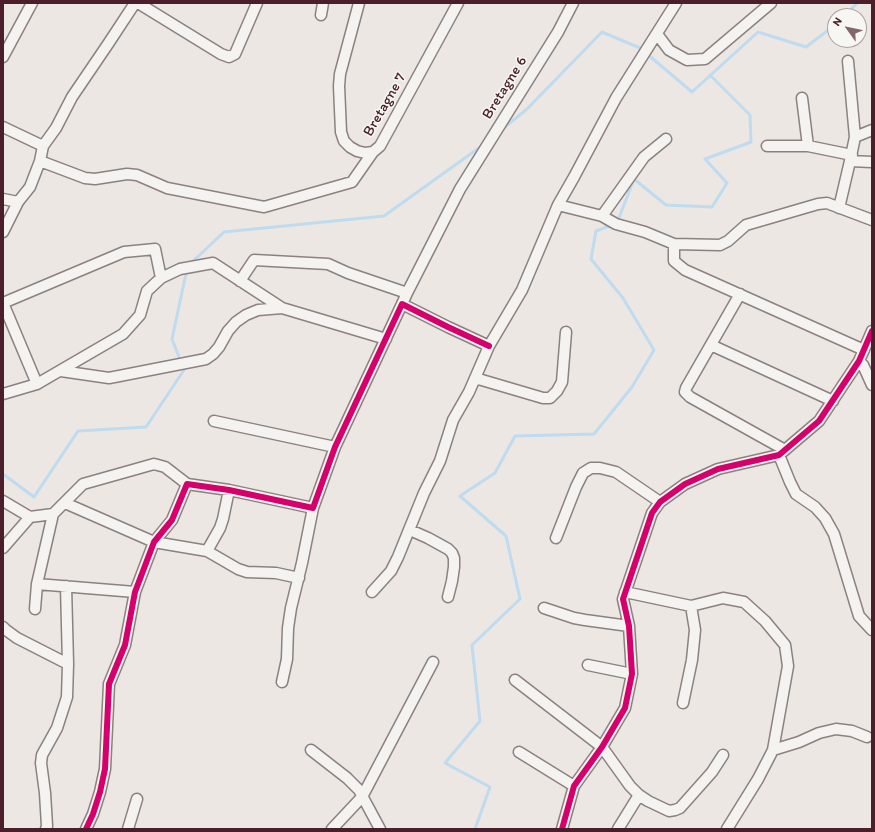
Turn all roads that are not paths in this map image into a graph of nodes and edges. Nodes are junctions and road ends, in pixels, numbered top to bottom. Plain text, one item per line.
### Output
1 (32, 3) edge
2 (257, 3) edge
3 (323, 3) edge
4 (359, 3) edge
5 (458, 3) edge
6 (573, 3) edge
7 (676, 3) edge
8 (771, 3) edge
9 (133, 4) edge
10 (321, 15) dead end
11 (657, 34) junction
12 (3, 57) edge
13 (848, 61) dead end
14 (802, 98) dead end
15 (3, 127) edge
16 (872, 130) edge
17 (855, 138) junction
18 (666, 139) dead end
19 (44, 146) junction
20 (767, 146) dead end
21 (808, 146) junction
22 (372, 152) junction
23 (851, 158) junction
24 (40, 161) junction
25 (872, 162) edge
26 (3, 199) edge
27 (18, 202) junction
28 (558, 205) junction
29 (839, 208) junction
30 (602, 216) junction
31 (872, 220) edge
32 (3, 232) edge
33 (674, 244) junction
34 (161, 278) junction
35 (240, 280) junction
36 (407, 293) junction
37 (740, 294) junction
38 (3, 303) edge
39 (402, 304) junction
40 (282, 308) junction
41 (872, 331) edge
42 (566, 332) dead end
43 (386, 339) junction
44 (711, 345) junction
45 (489, 346) junction
46 (864, 350) junction
47 (860, 361) junction
48 (61, 371) junction
49 (475, 378) junction
50 (37, 384) junction
51 (872, 385) edge
52 (3, 394) edge
53 (832, 402) junction
54 (214, 421) dead end
55 (335, 447) junction
56 (782, 452) junction
57 (188, 484) junction
58 (229, 490) junction
59 (3, 501) edge
60 (660, 502) junction
61 (65, 503) junction
62 (313, 508) junction
63 (53, 514) junction
64 (30, 518) junction
65 (410, 530) junction
66 (556, 538) dead end
67 (154, 542) junction
68 (3, 548) edge
69 (207, 551) junction
70 (299, 578) junction
71 (37, 584) junction
72 (66, 586) junction
73 (135, 592) junction
74 (372, 592) dead end
75 (625, 592) junction
76 (448, 597) dead end
77 (691, 606) junction
78 (544, 608) dead end
79 (35, 609) dead end
80 (630, 626) junction
81 (3, 627) edge
82 (872, 630) edge
83 (433, 662) dead end
84 (68, 664) junction
85 (588, 665) dead end
86 (632, 674) junction
87 (515, 680) dead end
88 (282, 682) dead end
89 (683, 703) dead end
90 (867, 737) dead end
91 (602, 747) junction
92 (311, 750) dead end
93 (773, 750) junction
94 (519, 752) dead end
95 (723, 755) dead end
96 (574, 786) junction
97 (639, 795) junction
98 (362, 797) junction
99 (137, 799) dead end
100 (48, 828) edge
101 (86, 829) edge
102 (128, 829) edge
103 (332, 829) edge
104 (380, 829) edge
105 (562, 829) edge
106 (618, 829) edge
107 (727, 829) edge

1 - 12 street
2 - 9 street
3 - 10 street
4 - 22 street, Bretagne 7
5 - 22 street, Bretagne 7
6 - 36 street, Bretagne 6
7 - 11 street
8 - 11 street
9 - 19 street
11 - 28 street
13 - 17 street
14 - 21 street
15 - 19 street
16 - 17 street
17 - 23 street
18 - 30 street
19 - 24 street
20 - 21 street
21 - 23 street
22 - 24 street
23 - 25 street
23 - 29 street
24 - 27 street
26 - 27 street
27 - 32 street
28 - 30 street
28 - 45 street
29 - 31 street
29 - 33 street
30 - 33 street
33 - 37 street
34 - 35 street
34 - 38 street
34 - 48 street
35 - 36 street
35 - 40 street
36 - 39 street, Bretagne 6
37 - 44 street
37 - 46 street
38 - 50 street
39 - 43 street, Bretagne 6
39 - 45 street
40 - 43 street
40 - 48 street
41 - 46 street
42 - 49 street
43 - 55 street, Bretagne 6
44 - 53 street
44 - 56 street
45 - 49 street
46 - 47 street
47 - 51 street
47 - 53 street
48 - 50 street
49 - 65 street
50 - 52 street
53 - 56 street
54 - 55 street
55 - 62 street, Bretagne 6
56 - 60 street
56 - 82 street
57 - 58 street
57 - 61 street
57 - 67 street
58 - 62 street
58 - 69 street
59 - 64 street
60 - 66 street
60 - 75 street
61 - 63 street
61 - 67 street
62 - 70 street, Bretagne 6
63 - 64 street
63 - 71 street
64 - 68 street
65 - 74 street
65 - 76 street
67 - 69 street
67 - 73 street
69 - 70 street
70 - 88 street, Bretagne 6
71 - 72 street
71 - 79 street
72 - 73 street
72 - 84 street
73 - 101 street
75 - 77 street
75 - 80 street
77 - 89 street
77 - 93 street
78 - 80 street
80 - 86 street
81 - 84 street
83 - 98 street
84 - 100 street
85 - 86 street
86 - 91 street
87 - 91 street
90 - 93 street
91 - 96 street
91 - 97 street
92 - 98 street
93 - 107 street
94 - 96 street
95 - 97 street
96 - 105 street
97 - 106 street
98 - 103 street
98 - 104 street
99 - 102 street

